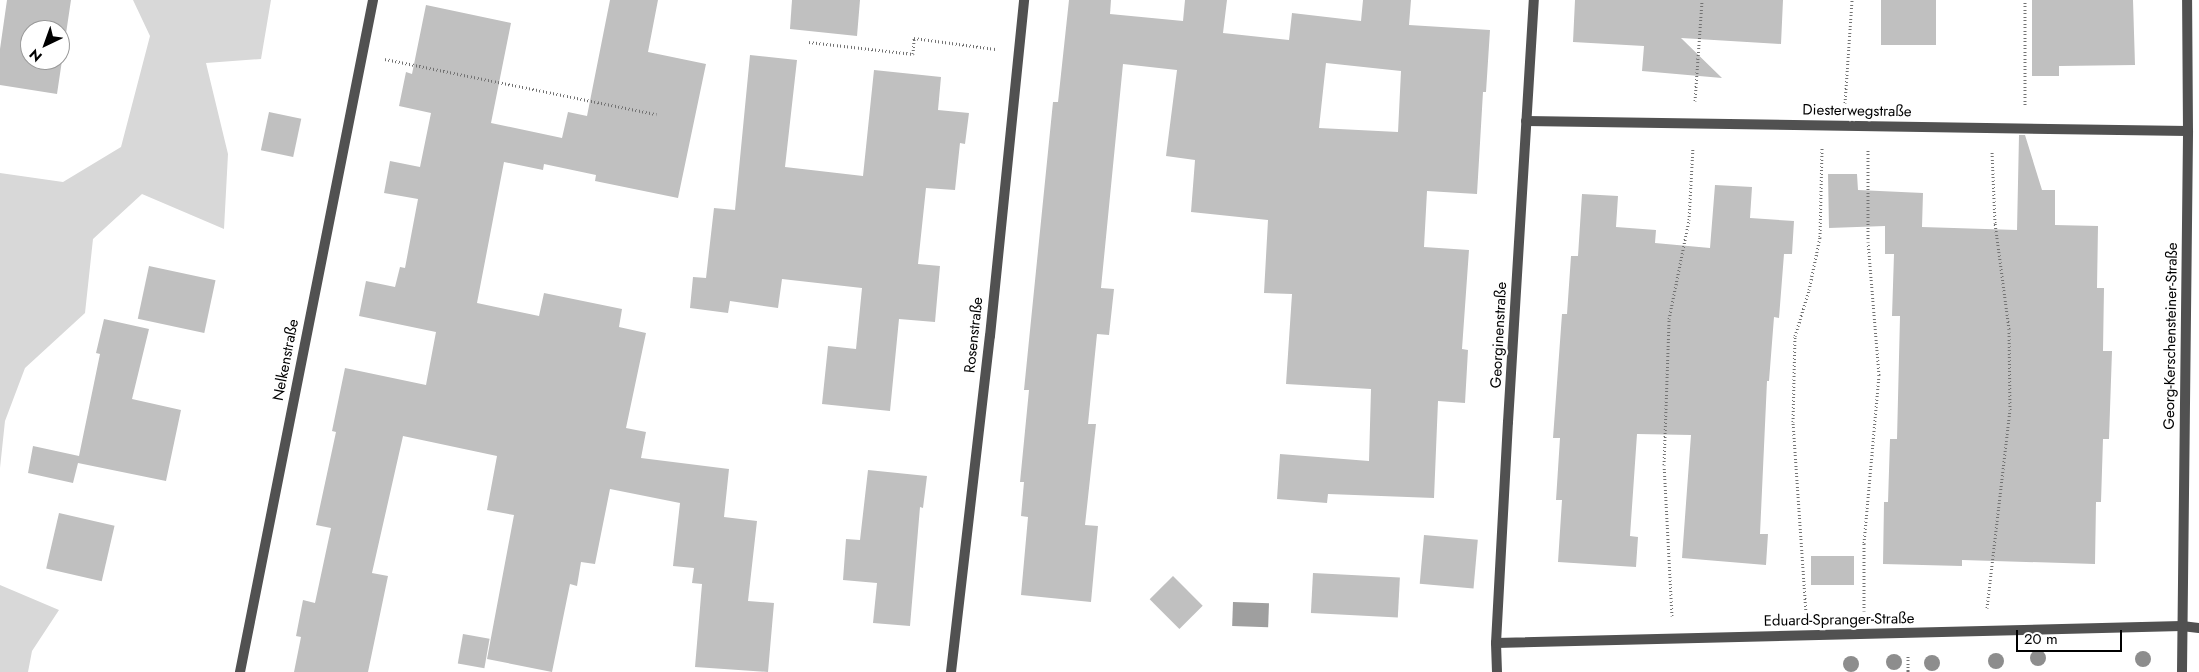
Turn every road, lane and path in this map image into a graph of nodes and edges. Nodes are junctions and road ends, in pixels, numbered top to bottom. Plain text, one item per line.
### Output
1 (373, 0) edge
2 (1024, 0) edge
3 (1534, 0) edge
4 (1702, 0) edge
5 (1852, 0) edge
6 (2025, 0) edge
7 (2187, 0) edge
8 (809, 42) dead end
9 (1018, 52) junction
10 (362, 54) junction
11 (656, 114) dead end
12 (1526, 121) junction
13 (1694, 124) junction
14 (1822, 126) junction
15 (1844, 126) junction
16 (1868, 126) junction
17 (1991, 128) junction
18 (2025, 128) junction
19 (2188, 131) junction
20 (2182, 626) junction
21 (2199, 628) edge
22 (1984, 631) junction
23 (1864, 634) junction
24 (1809, 636) junction
25 (1673, 639) junction
26 (1496, 643) junction
27 (240, 672) edge
28 (951, 672) edge
29 (1497, 672) edge
30 (2182, 672) edge

1 - 10 street, Nelkenstraße
2 - 9 street, Rosenstraße
3 - 12 street, Georginenstraße
4 - 13 path
5 - 15 path
6 - 18 path
7 - 19 street, Georg-Kerschensteiner-Straße
8 - 9 path
9 - 28 street, Rosenstraße
10 - 11 path
10 - 27 street, Nelkenstraße
12 - 13 street, Diesterwegstraße
12 - 26 street, Georginenstraße
13 - 14 street, Diesterwegstraße
13 - 25 path
14 - 15 street, Diesterwegstraße
14 - 24 path
15 - 16 street, Diesterwegstraße
16 - 17 street, Diesterwegstraße
16 - 23 path
17 - 18 street, Diesterwegstraße
17 - 22 path
18 - 19 street, Diesterwegstraße
19 - 20 street, Georg-Kerschensteiner-Straße
20 - 21 street, Eduard-Spranger-Straße
20 - 22 street, Eduard-Spranger-Straße
20 - 30 street, Georg-Kerschensteiner-Straße
22 - 23 street, Eduard-Spranger-Straße
23 - 24 street, Eduard-Spranger-Straße
24 - 25 street, Eduard-Spranger-Straße
25 - 26 street, Eduard-Spranger-Straße
26 - 29 street, Georginenstraße

